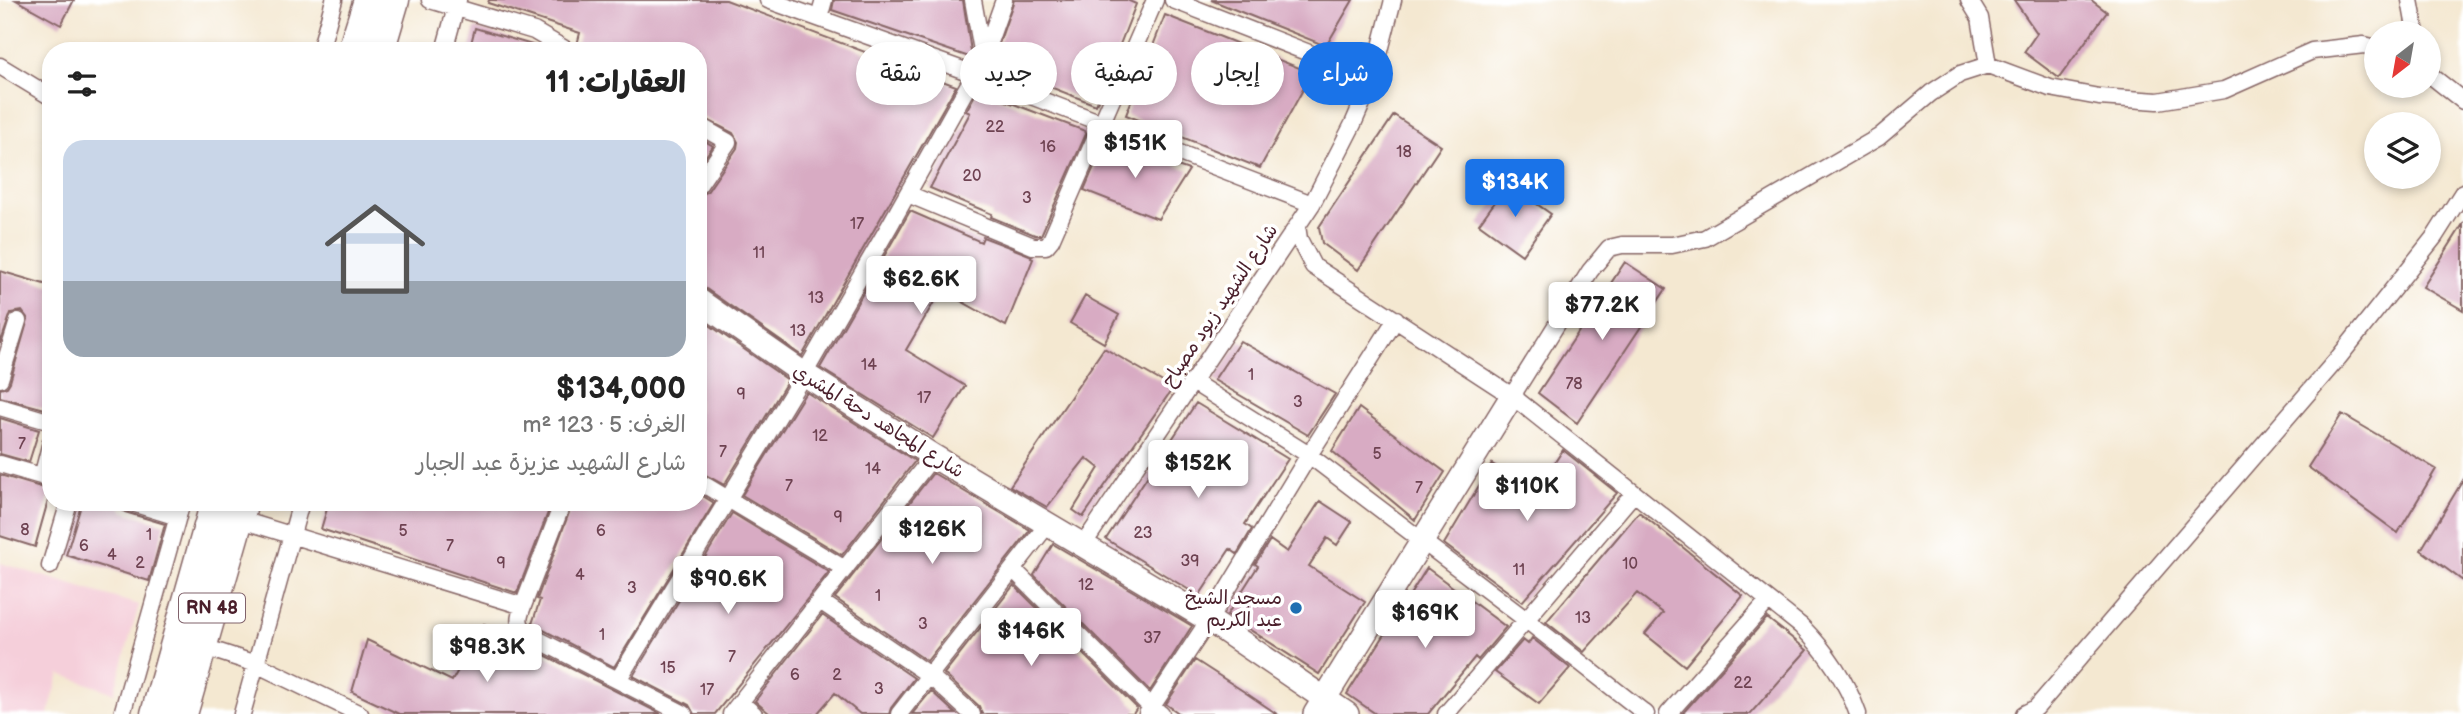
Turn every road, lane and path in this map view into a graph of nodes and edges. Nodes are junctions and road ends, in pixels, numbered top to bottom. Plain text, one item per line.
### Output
1 (334, 0) edge
2 (369, 0) edge
3 (394, 0) edge
4 (430, 0) edge
5 (768, 0) edge
6 (824, 0) edge
7 (973, 0) edge
8 (1004, 0) edge
9 (1155, 0) edge
10 (1173, 0) edge
11 (1393, 0) edge
12 (1969, 0) edge
13 (2410, 0) edge
14 (457, 4) edge
15 (819, 19) junction
16 (2414, 21) edge
17 (322, 42) edge
18 (356, 42) edge
19 (382, 42) edge
20 (446, 42) edge
21 (552, 42) edge
22 (980, 42) edge
23 (989, 42) edge
24 (1382, 42) edge
25 (2364, 46) edge
26 (1298, 49) edge
27 (1988, 65) junction
28 (0, 66) edge
29 (960, 70) edge
30 (2441, 82) edge
31 (42, 92) edge
32 (960, 100) edge
33 (2463, 101) edge
34 (1053, 105) edge
35 (1361, 105) edge
36 (1103, 124) junction
37 (707, 130) edge
38 (707, 173) edge
39 (2463, 192) edge
40 (908, 194) junction
41 (1312, 204) junction
42 (1297, 226) junction
43 (707, 306) edge
44 (1396, 319) junction
45 (18, 321) dead end
46 (804, 374) junction
47 (0, 379) edge
48 (1193, 383) junction
49 (1512, 396) junction
50 (0, 407) edge
51 (42, 419) edge
52 (1309, 455) junction
53 (933, 456) junction
54 (0, 464) edge
55 (42, 477) edge
56 (707, 486) edge
57 (1634, 493) junction
58 (728, 499) junction
59 (66, 511) edge
60 (180, 511) edge
61 (231, 511) edge
62 (231, 511) edge
63 (239, 511) edge
64 (298, 511) edge
65 (560, 511) edge
66 (1048, 524) junction
67 (291, 534) junction
68 (1420, 541) junction
69 (1083, 545) junction
70 (50, 566) dead end
71 (845, 569) junction
72 (1013, 569) junction
73 (820, 601) junction
74 (1768, 601) junction
75 (523, 606) junction
76 (1525, 618) junction
77 (1209, 620) junction
78 (201, 646) junction
79 (256, 664) junction
80 (929, 676) junction
81 (618, 680) junction
82 (1320, 706) edge
83 (735, 708) edge
84 (1153, 712) edge
85 (2033, 712) edge
86 (1859, 713) edge
87 (122, 714) edge
88 (156, 714) edge
89 (182, 714) edge
90 (242, 714) edge
91 (360, 714) edge
92 (684, 714) edge
93 (754, 714) edge
94 (899, 714) edge
95 (972, 714) edge
96 (1347, 714) edge
97 (1446, 714) edge
98 (1646, 714) edge
99 (1668, 714) edge

1 - 17 street
2 - 18 highway
3 - 19 highway
4 - 14 street
5 - 15 street
6 - 15 street
7 - 22 street
8 - 23 street
9 - 36 street
10 - 26 street
11 - 24 street, شارع الشهيد زيود مصباح
12 - 27 street
13 - 16 street
14 - 20 street
14 - 21 street
15 - 29 street
25 - 27 street
27 - 49 street
28 - 31 street
30 - 33 street
32 - 40 street
34 - 36 street
35 - 41 street, شارع الشهيد زيود مصباح
36 - 40 street
36 - 41 street
37 - 38 street
39 - 85 street
40 - 46 street
41 - 42 street, شارع الشهيد زيود مصباح
42 - 44 street
42 - 48 street, شارع الشهيد زيود مصباح
43 - 46 street, شارع المجاهد دحة المشري
44 - 49 street
44 - 52 street
45 - 47 street
46 - 53 street, شارع المجاهد دحة المشري
46 - 58 street
48 - 52 street
48 - 69 street, شارع الشهيد زيود مصباح
49 - 57 street
49 - 68 street
50 - 51 street
52 - 68 street
52 - 77 street
53 - 66 street, شارع المجاهد دحة المشري
53 - 71 street
54 - 55 street
56 - 58 street
57 - 74 street
57 - 76 street
58 - 71 street
58 - 81 street
59 - 70 street
60 - 87 street
61 - 78 highway, RN 48
62 - 88 highway, RN 48
63 - 67 street
64 - 67 street
65 - 75 street
66 - 69 street, شارع المجاهد دحة المشري
66 - 72 street
67 - 75 street
67 - 79 street
68 - 76 street
68 - 82 street
69 - 77 street, شارع المجاهد دحة المشري
71 - 73 street
72 - 80 street
72 - 84 street
73 - 80 street
73 - 83 street
74 - 86 street
74 - 99 street
75 - 81 street
76 - 97 street
76 - 98 street
77 - 82 street, شارع المجاهد دحة المشري
77 - 84 street
78 - 79 street
78 - 89 highway, RN 48
79 - 90 street
79 - 91 street
80 - 94 street
80 - 95 street
81 - 92 street
82 - 96 street, شارع المجاهد دحة المشري
83 - 93 street

